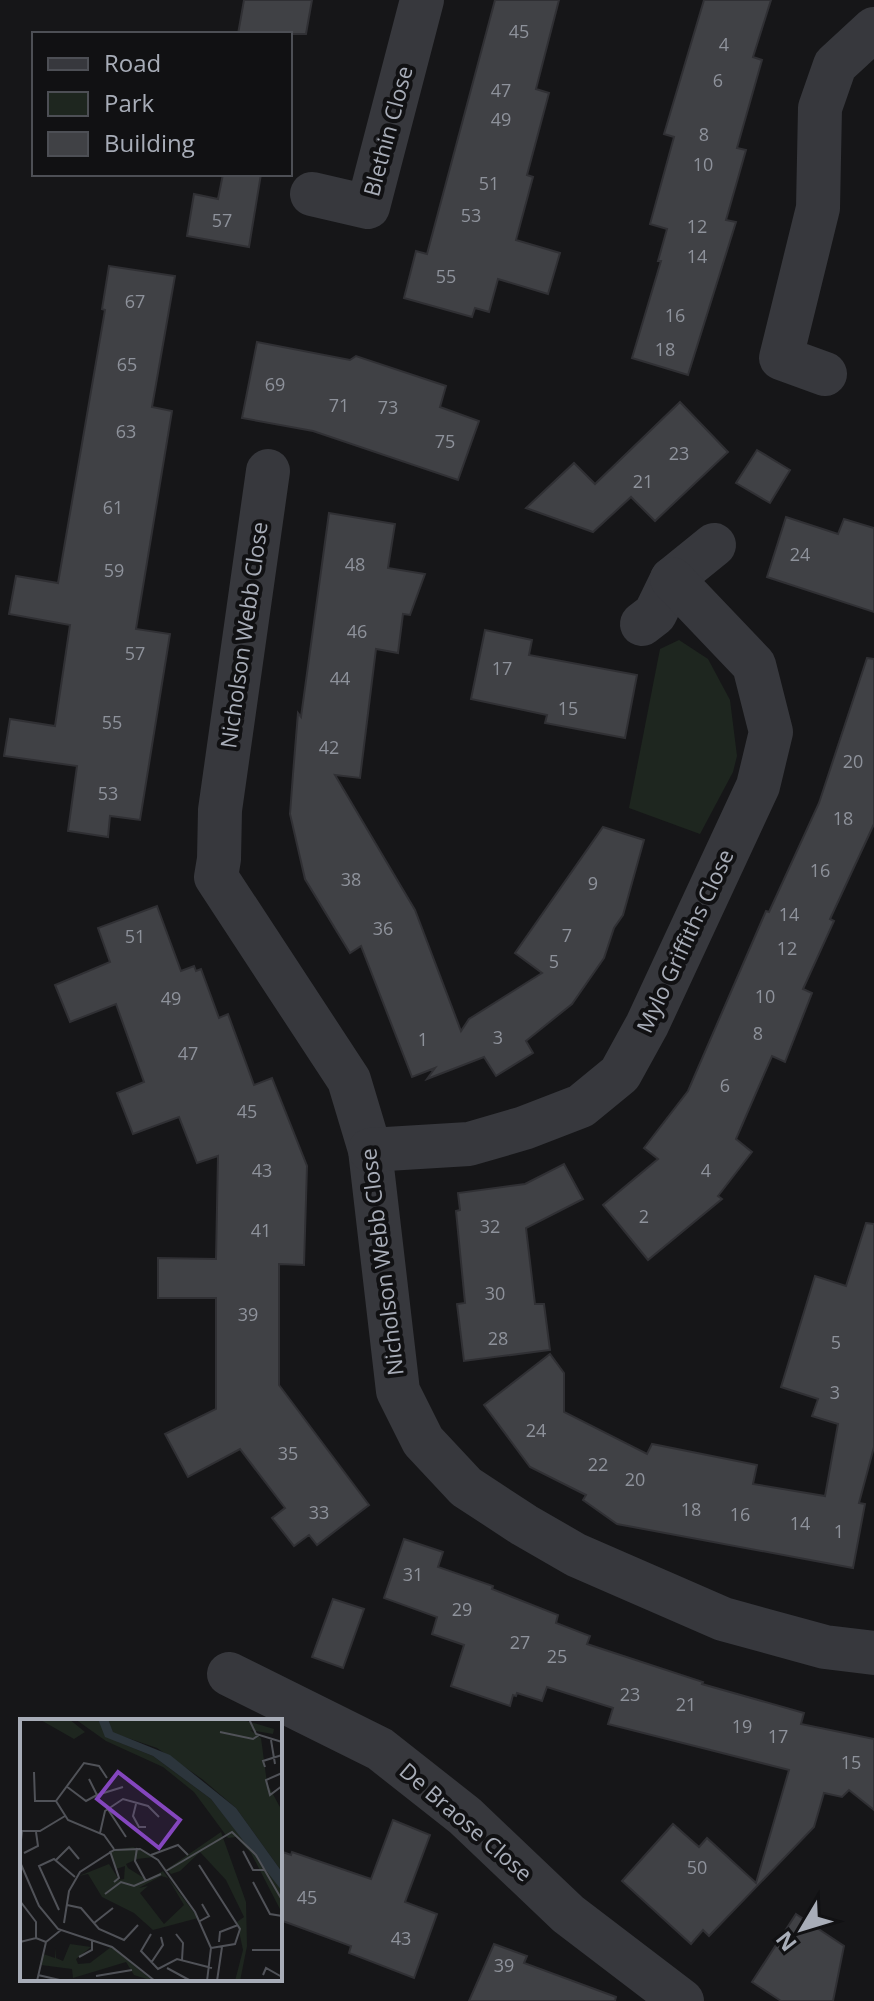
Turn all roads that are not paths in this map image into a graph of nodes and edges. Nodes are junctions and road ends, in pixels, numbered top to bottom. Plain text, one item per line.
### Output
1 (422, 0) edge
2 (874, 29) edge
3 (312, 194) dead end
4 (825, 374) dead end
5 (268, 471) dead end
6 (714, 545) dead end
7 (672, 579) junction
8 (642, 624) dead end
9 (370, 1150) junction
10 (874, 1653) edge
11 (229, 1674) dead end
12 (682, 2001) edge

1 - 3 street, Blethin Close
2 - 4 street
5 - 9 street, Nicholson Webb Close
6 - 7 street
7 - 8 street
7 - 9 street, Mylo Griffiths Close
9 - 10 street, Nicholson Webb Close
11 - 12 street, De Braose Close

